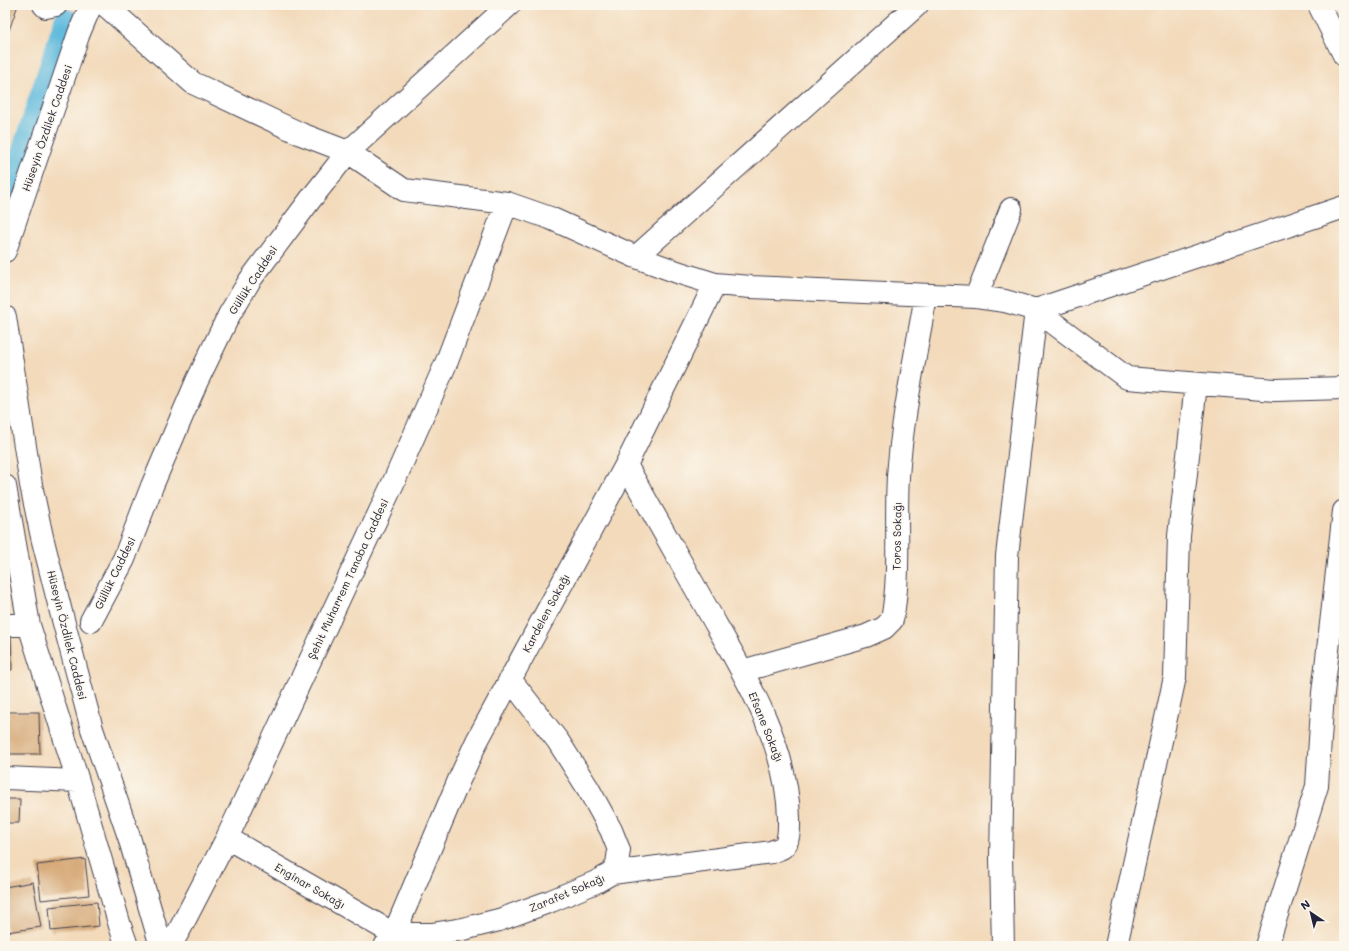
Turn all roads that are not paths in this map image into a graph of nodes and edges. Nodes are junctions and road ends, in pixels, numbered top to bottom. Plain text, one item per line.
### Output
1 (44, 5) edge
2 (56, 5) edge
3 (91, 5) edge
4 (105, 5) edge
5 (509, 5) edge
6 (917, 5) edge
7 (1319, 5) edge
8 (1344, 55) edge
9 (348, 152) junction
10 (507, 203) junction
11 (1344, 207) edge
12 (1011, 209) dead end
13 (5, 251) edge
14 (636, 257) junction
15 (715, 284) junction
16 (926, 295) junction
17 (976, 297) junction
18 (1036, 310) junction
19 (5, 317) edge
20 (1196, 384) junction
21 (1344, 388) edge
22 (626, 465) junction
23 (5, 486) edge
24 (1344, 511) edge
25 (91, 621) dead end
26 (29, 625) junction
27 (5, 626) edge
28 (742, 671) junction
29 (510, 679) junction
30 (5, 778) edge
31 (78, 781) junction
32 (227, 838) junction
33 (612, 873) junction
34 (390, 940) edge
35 (127, 946) edge
36 (161, 946) edge
37 (170, 946) edge
38 (1003, 946) edge
39 (1116, 946) edge
40 (1267, 946) edge

1 - 2 street
3 - 13 street, Hüseyin Özdilek Caddesi
4 - 9 street
5 - 9 street, Güllük Caddesi
6 - 14 street
7 - 8 street
9 - 10 street
9 - 25 street, Güllük Caddesi
10 - 14 street
10 - 32 street, Şehit Muharrem Tanoba Caddesi
11 - 18 street
12 - 17 street
14 - 15 street
15 - 16 street
15 - 22 street, Kardelen Sokağı
16 - 17 street
16 - 28 street, Toros Sokağı
17 - 18 street
18 - 20 street
18 - 38 street
19 - 36 street, Hüseyin Özdilek Caddesi
20 - 21 street
20 - 39 street
22 - 28 street, Efsane Sokağı
22 - 29 street, Kardelen Sokağı
23 - 26 street
24 - 40 street
26 - 27 street
26 - 31 street
28 - 33 street, Efsane Sokağı
29 - 33 street, Zarafet Sokağı
29 - 34 street, Kardelen Sokağı
30 - 31 street
31 - 35 street
32 - 34 street, Enginar Sokağı
32 - 37 street, Şehit Muharrem Tanoba Caddesi
33 - 34 street, Zarafet Sokağı

